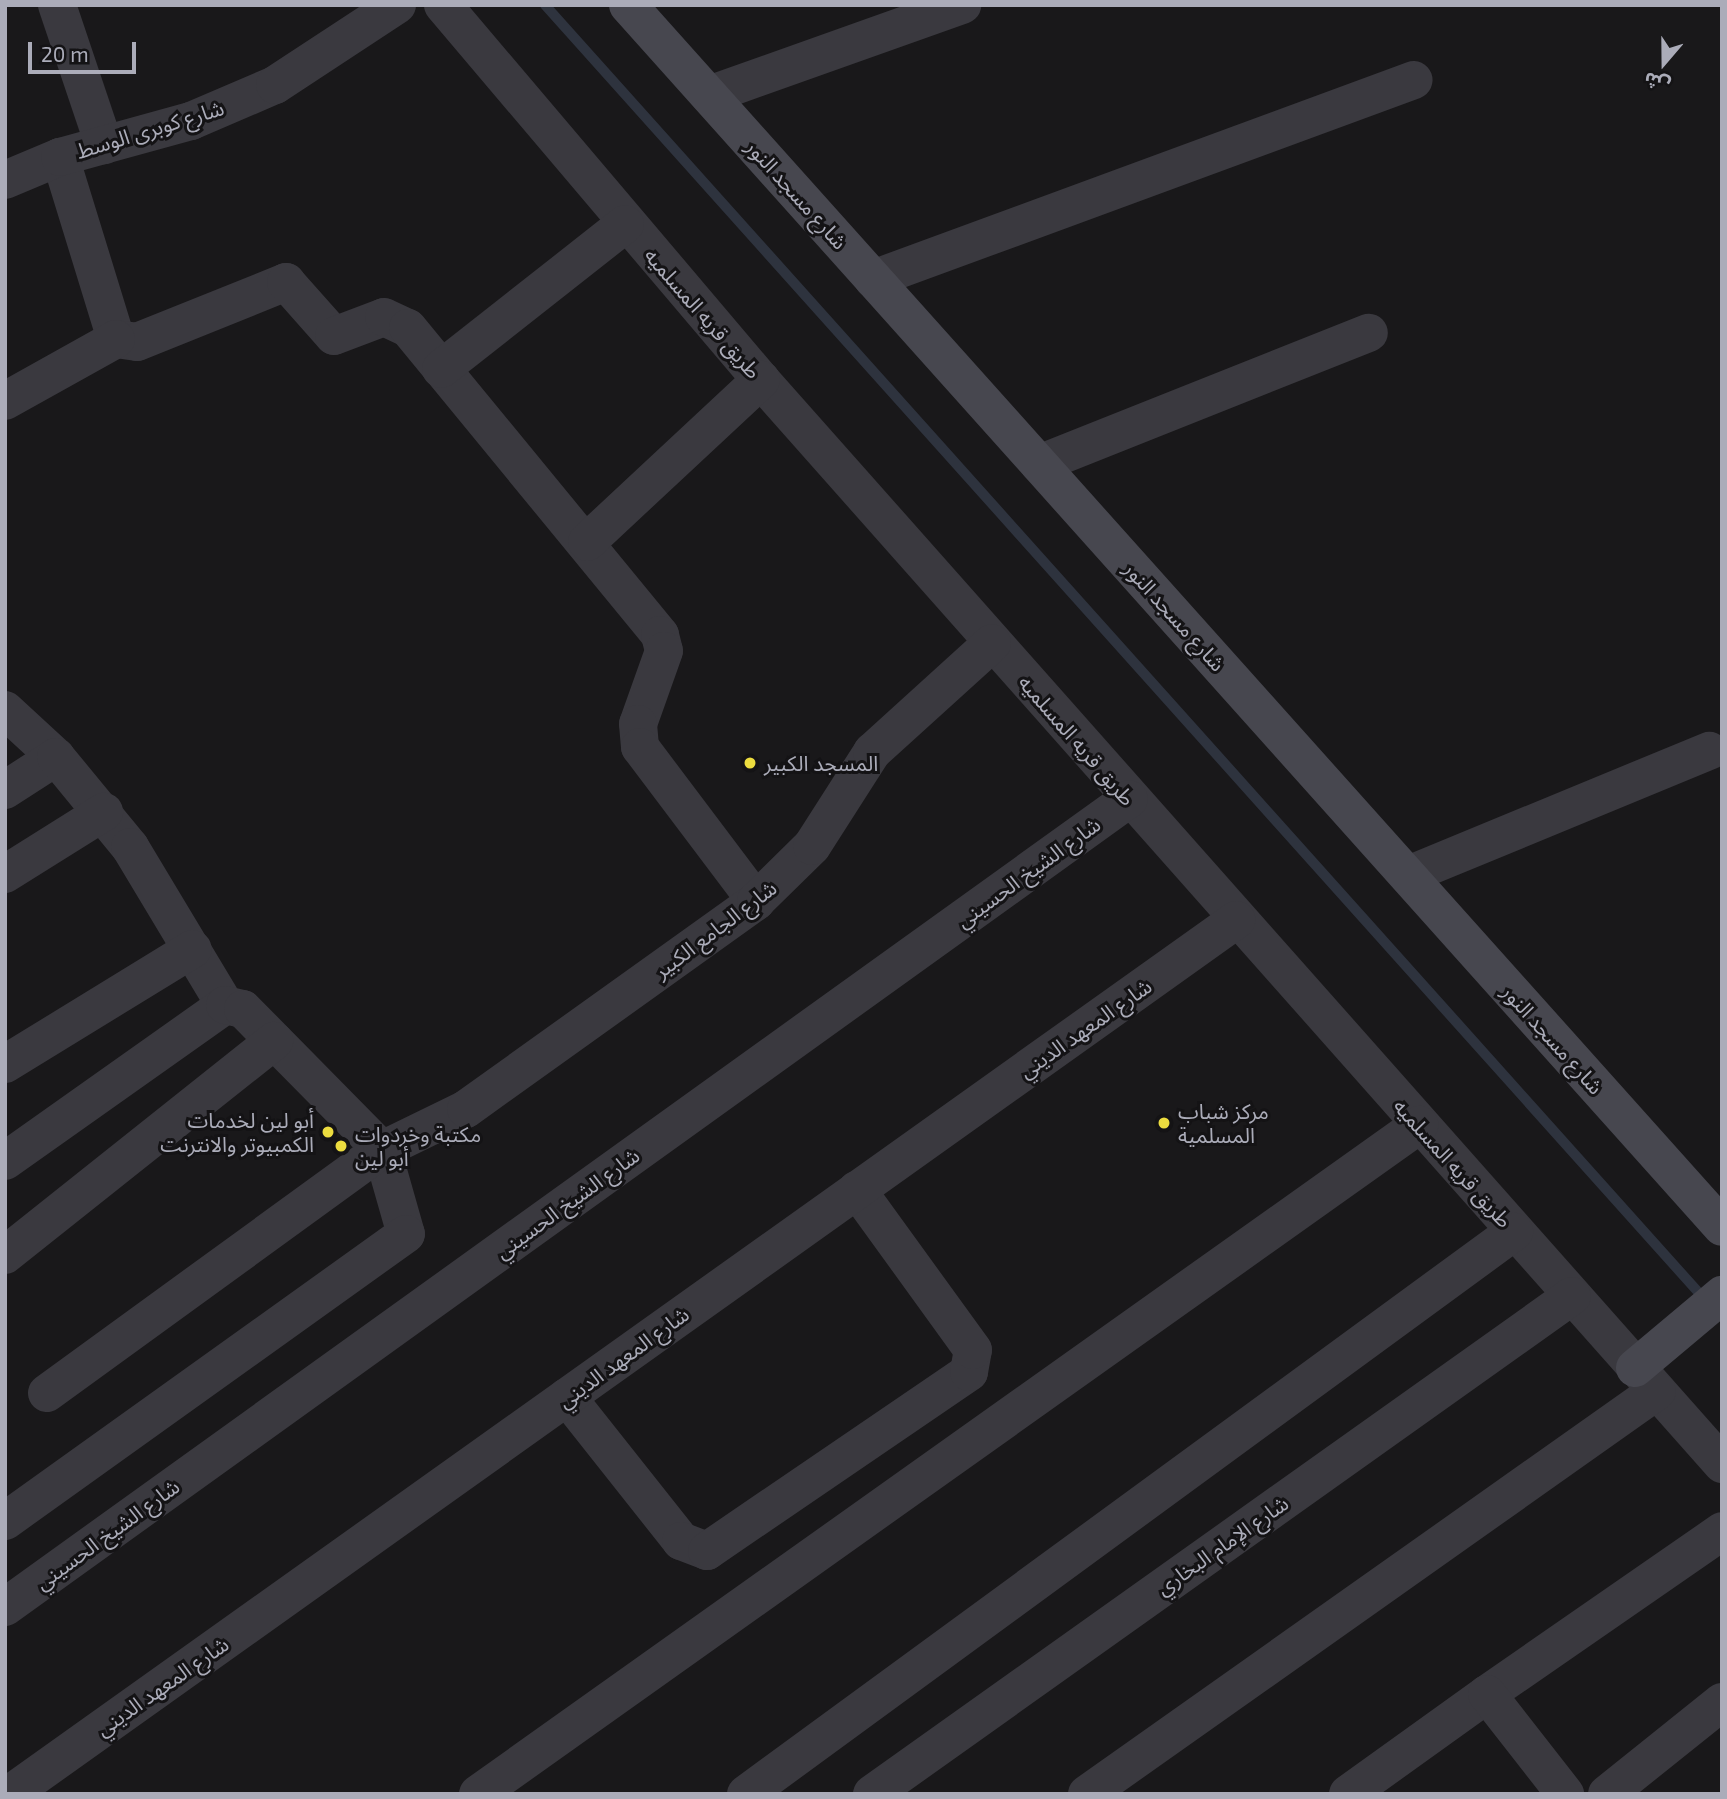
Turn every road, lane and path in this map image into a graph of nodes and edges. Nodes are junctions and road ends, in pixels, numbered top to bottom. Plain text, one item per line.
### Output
1 (397, 5) edge
2 (443, 5) edge
3 (628, 5) edge
4 (962, 5) edge
5 (66, 8) edge
6 (1414, 80) dead end
7 (709, 95) junction
8 (104, 145) junction
9 (60, 157) junction
10 (5, 180) edge
11 (625, 224) junction
12 (873, 279) junction
13 (1369, 333) dead end
14 (116, 339) junction
15 (441, 369) junction
16 (761, 380) junction
17 (5, 401) edge
18 (1039, 464) junction
19 (587, 542) junction
20 (992, 643) junction
21 (5, 710) edge
22 (1709, 751) dead end
23 (57, 757) junction
24 (5, 790) edge
25 (1129, 799) junction
26 (104, 812) junction
27 (5, 874) edge
28 (1408, 875) junction
29 (756, 901) junction
30 (1236, 920) junction
31 (193, 949) junction
32 (225, 1005) junction
33 (274, 1041) junction
34 (5, 1064) edge
35 (1419, 1125) junction
36 (382, 1150) junction
37 (5, 1161) edge
38 (857, 1190) junction
39 (1717, 1215) edge
40 (1514, 1232) junction
41 (5, 1255) edge
42 (1722, 1295) edge
43 (1572, 1296) junction
44 (1646, 1380) junction
45 (47, 1393) dead end
46 (567, 1397) junction
47 (1722, 1464) edge
48 (5, 1521) edge
49 (1722, 1531) edge
50 (5, 1607) edge
51 (1487, 1694) junction
52 (1722, 1702) edge
53 (10, 1794) edge
54 (478, 1794) edge
55 (746, 1794) edge
56 (872, 1794) edge
57 (1087, 1794) edge
58 (1348, 1794) edge
59 (1564, 1794) edge
60 (1607, 1794) edge

1 - 8 street, شارع كوبرى الوسط
2 - 11 street, طريق قريه المسلميه
3 - 7 main road, شارع مسجد النور
4 - 7 street
5 - 8 street
6 - 12 street
7 - 12 main road, شارع مسجد النور
8 - 9 street, شارع كوبرى الوسط
9 - 10 street, شارع كوبرى الوسط
9 - 14 street
11 - 15 street
11 - 16 street, طريق قريه المسلميه
12 - 18 main road, شارع مسجد النور
13 - 18 street
14 - 15 street
14 - 17 street
15 - 19 street
16 - 19 street
16 - 20 street, طريق قريه المسلميه
18 - 28 main road, شارع مسجد النور
19 - 29 street
20 - 25 street, طريق قريه المسلميه
20 - 29 street, شارع الجامع الكبير
21 - 23 street
22 - 28 street
23 - 24 street
23 - 26 street
25 - 30 street, طريق قريه المسلميه
25 - 50 street, شارع الشيخ الحسيني
26 - 27 street
26 - 31 street
28 - 39 main road, شارع مسجد النور
29 - 36 street, شارع الجامع الكبير
30 - 35 street, طريق قريه المسلميه
30 - 38 street, شارع المعهد الديني
31 - 32 street
31 - 34 street
32 - 33 street
32 - 37 street
33 - 36 street
33 - 41 street
35 - 40 street, طريق قريه المسلميه
35 - 54 street
36 - 45 street, شارع الجامع الكبير
36 - 48 street
38 - 46 street, شارع المعهد الديني
38 - 46 street
40 - 43 street, طريق قريه المسلميه
40 - 55 street
42 - 44 main road
43 - 44 street, طريق قريه المسلميه
43 - 56 street, شارع الإمام البخاري
44 - 47 street, طريق قريه المسلميه
44 - 57 street
46 - 53 street, شارع المعهد الديني
49 - 51 street
51 - 58 street
51 - 59 street
52 - 60 street

